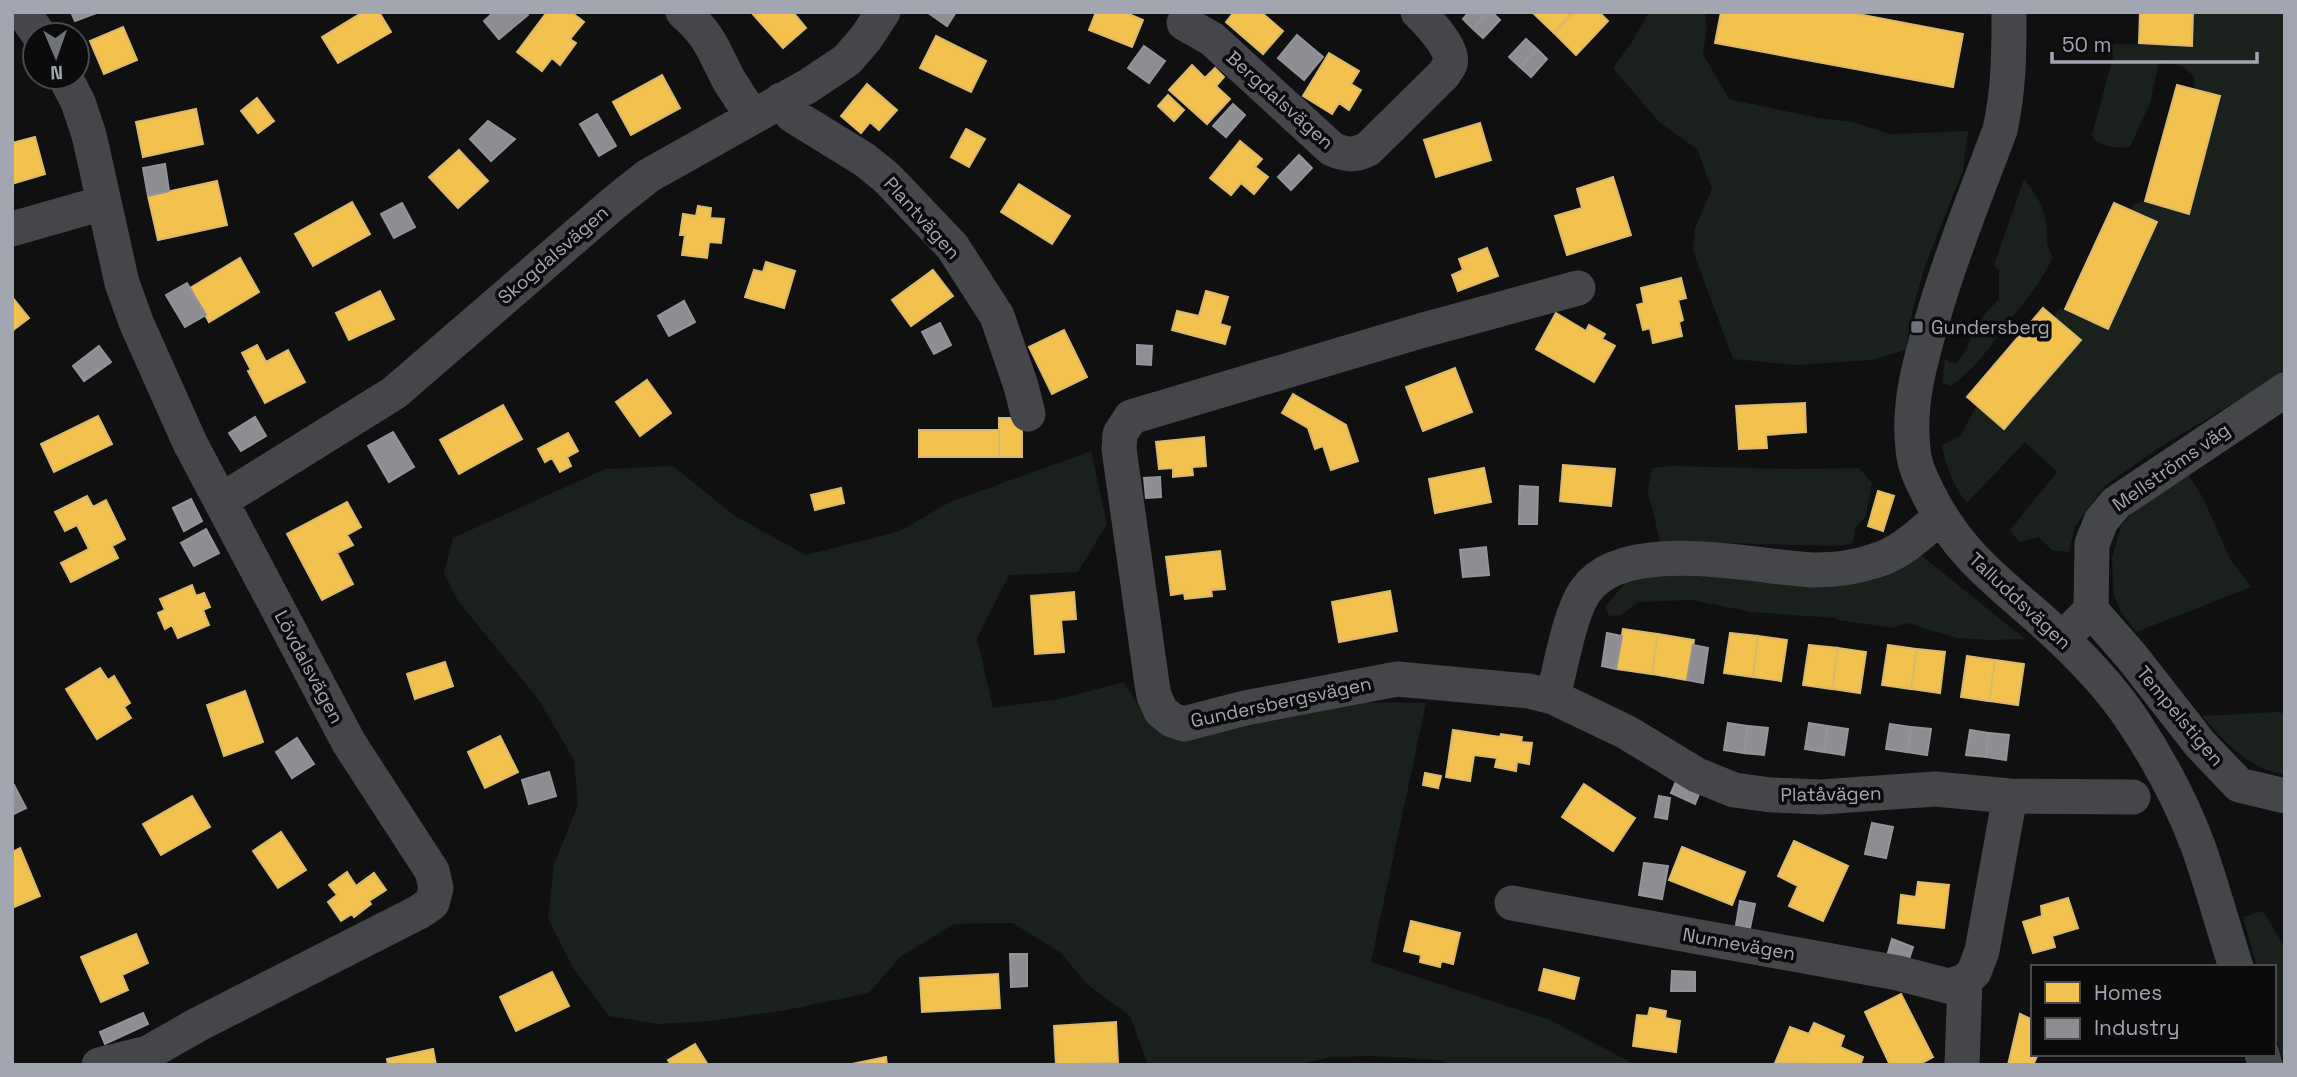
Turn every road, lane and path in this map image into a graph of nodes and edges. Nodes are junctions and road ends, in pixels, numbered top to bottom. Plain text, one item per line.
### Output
1 (683, 12) edge
2 (883, 12) edge
3 (1418, 12) edge
4 (2009, 12) edge
5 (1184, 23) dead end
6 (72, 91) edge
7 (766, 108) junction
8 (103, 203) junction
9 (12, 229) edge
10 (1578, 288) dead end
11 (2285, 390) edge
12 (1028, 414) dead end
13 (222, 500) junction
14 (1940, 517) junction
15 (2091, 610) junction
16 (2062, 639) junction
17 (1553, 697) junction
18 (2010, 796) junction
19 (2285, 796) edge
20 (2133, 797) dead end
21 (1512, 903) dead end
22 (2235, 965) edge
23 (1965, 981) junction
24 (153, 1059) edge
25 (99, 1065) edge
26 (1962, 1065) edge

1 - 7 street, Plantvägen
2 - 7 street, Skogdalsvägen
3 - 5 street, Bergdalsvägen
4 - 14 street, Talluddsvägen
6 - 8 street, Lövdalsvägen
7 - 12 street, Plantvägen
7 - 13 street, Skogdalsvägen
8 - 9 street
8 - 13 street, Lövdalsvägen
10 - 17 street, Gundersbergsvägen
11 - 15 street, Mellströms väg
13 - 24 street, Lövdalsvägen
14 - 16 street, Talluddsvägen
14 - 17 street
15 - 16 street
15 - 19 street, Tempelstigen
16 - 22 street, Talluddsvägen
17 - 18 street, Platåvägen
18 - 20 street, Platåvägen
18 - 23 street
21 - 23 street, Nunnevägen
23 - 26 street
24 - 25 street, Lövdalsvägen

